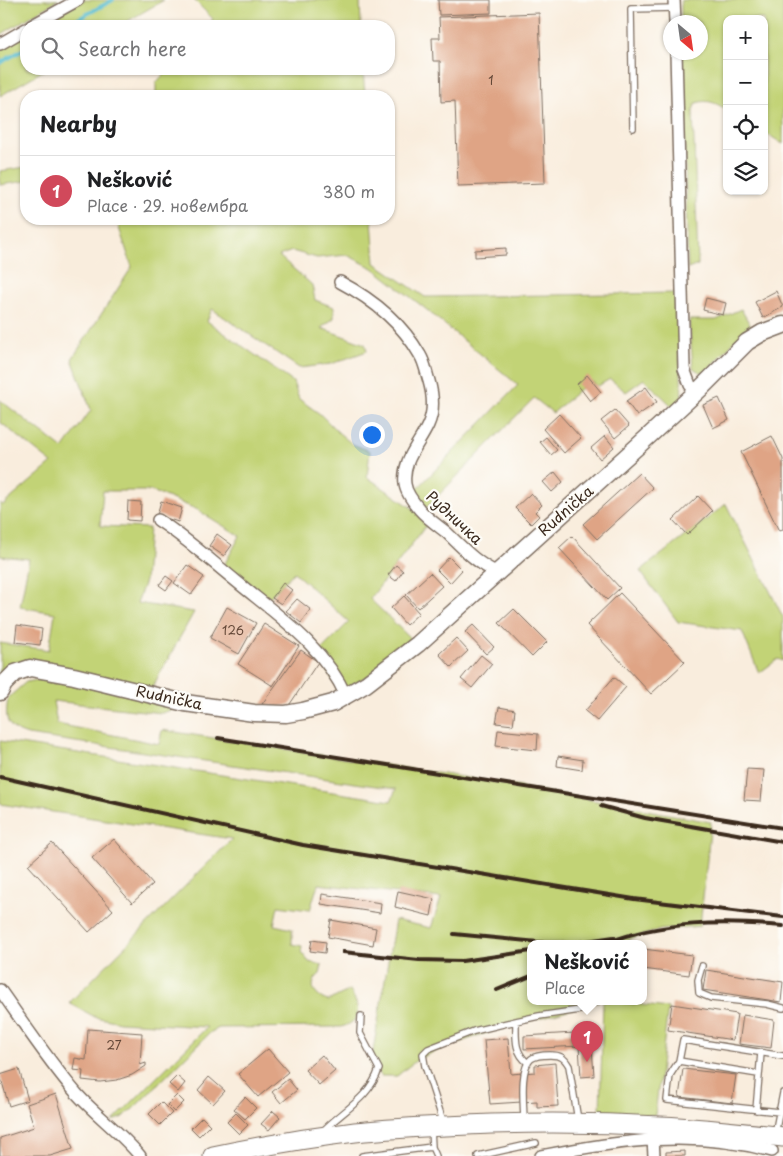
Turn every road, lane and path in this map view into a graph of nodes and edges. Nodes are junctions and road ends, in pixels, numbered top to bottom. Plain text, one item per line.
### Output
1 (78, 0) edge
2 (674, 4) edge
3 (42, 20) edge
4 (20, 32) edge
5 (0, 44) edge
6 (676, 60) edge
7 (633, 128) dead end
8 (340, 282) dead end
9 (783, 325) edge
10 (697, 392) junction
11 (158, 520) dead end
12 (496, 572) junction
13 (0, 692) edge
14 (346, 696) junction
15 (702, 966) dead end
16 (0, 990) edge
17 (783, 1008) edge
18 (580, 1010) dead end
19 (360, 1016) dead end
20 (516, 1021) junction
21 (761, 1053) junction
22 (783, 1056) edge
23 (679, 1061) junction
24 (528, 1063) junction
25 (758, 1074) junction
26 (783, 1093) edge
27 (756, 1110) junction
28 (780, 1112) junction
29 (578, 1122) junction
30 (524, 1123) junction
31 (438, 1126) junction
32 (655, 1132) junction
33 (318, 1137) junction
34 (536, 1143) dead end
35 (775, 1145) edge
36 (432, 1147) junction
37 (140, 1156) edge
38 (213, 1156) edge
39 (362, 1156) edge
40 (436, 1156) edge
41 (478, 1156) edge
42 (541, 1156) edge
43 (654, 1156) edge

1 - 3 street
2 - 7 lane
4 - 5 street
6 - 10 street
8 - 12 street, Рудничка
9 - 10 street, Rudnička
10 - 12 street, Rudnička
11 - 14 street
12 - 14 street, Rudnička
13 - 14 street, Rudnička
15 - 17 lane
16 - 37 street
18 - 20 lane
19 - 33 lane
20 - 24 lane
20 - 31 lane
21 - 22 lane
21 - 23 lane
21 - 25 lane
23 - 25 lane
23 - 27 lane
24 - 29 lane
24 - 30 lane
25 - 27 lane
26 - 28 lane
27 - 28 lane
28 - 35 lane
29 - 30 main road
29 - 32 main road
30 - 31 main road
31 - 33 main road
31 - 36 lane
32 - 35 main road
32 - 42 street
32 - 43 street
33 - 38 main road
34 - 41 lane
36 - 39 lane
36 - 40 lane

